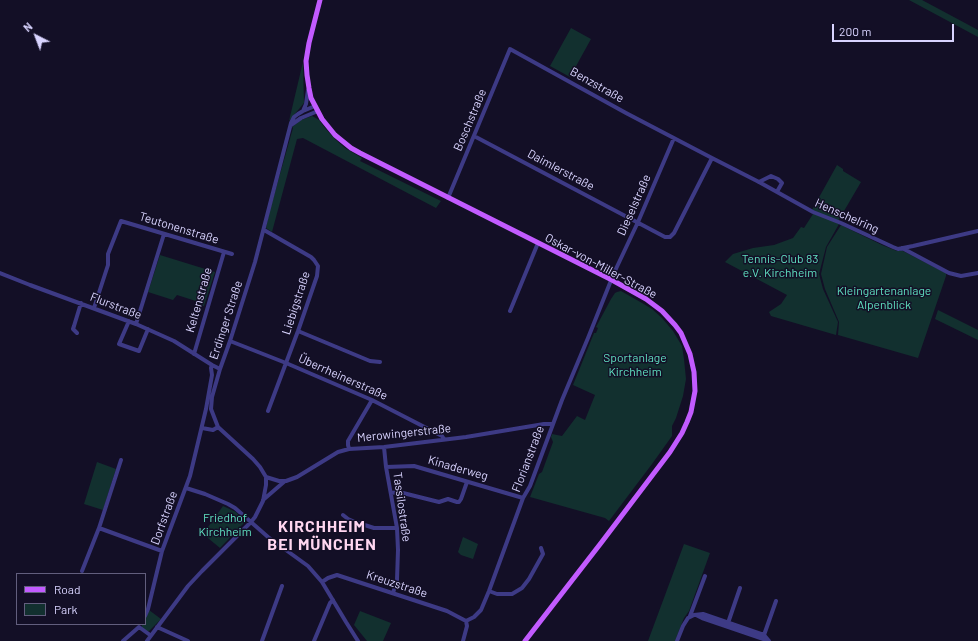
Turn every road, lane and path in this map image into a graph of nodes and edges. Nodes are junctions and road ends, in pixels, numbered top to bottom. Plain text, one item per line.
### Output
1 (320, 0) edge
2 (510, 50) joint
3 (309, 88) junction
4 (316, 108) junction
5 (303, 111) junction
6 (290, 127) junction
7 (474, 136) junction
8 (674, 138) junction
9 (712, 158) junction
10 (760, 182) junction
11 (776, 191) junction
12 (448, 198) junction
13 (638, 222) junction
14 (264, 230) junction
15 (978, 231) edge
16 (164, 234) junction
17 (538, 244) junction
18 (902, 248) junction
19 (224, 252) junction
20 (232, 254) dead end
21 (0, 273) edge
22 (978, 273) edge
23 (612, 280) junction
24 (81, 303) junction
25 (94, 308) junction
26 (510, 311) dead end
27 (128, 321) junction
28 (136, 324) junction
29 (148, 329) junction
30 (298, 331) junction
31 (77, 333) dead end
32 (230, 341) junction
33 (194, 354) junction
34 (380, 362) dead end
35 (286, 363) junction
36 (212, 365) junction
37 (220, 369) junction
38 (372, 400) junction
39 (206, 409) junction
40 (211, 409) junction
41 (268, 411) dead end
42 (552, 424) junction
43 (218, 427) junction
44 (202, 428) junction
45 (444, 439) junction
46 (384, 447) junction
47 (349, 449) junction
48 (121, 460) dead end
49 (386, 467) junction
50 (266, 477) junction
51 (286, 481) junction
52 (467, 482) junction
53 (186, 488) junction
54 (391, 493) junction
55 (523, 498) junction
56 (263, 501) junction
57 (343, 515) dead end
58 (251, 522) junction
59 (99, 528) junction
60 (397, 528) junction
61 (541, 548) dead end
62 (162, 551) junction
63 (82, 571) dead end
64 (705, 576) dead end
65 (322, 582) junction
66 (282, 586) dead end
67 (740, 588) dead end
68 (489, 591) junction
69 (393, 593) junction
70 (333, 600) junction
71 (776, 601) dead end
72 (146, 614) edge
73 (696, 615) junction
74 (690, 616) junction
75 (466, 621) junction
76 (728, 623) junction
77 (140, 626) edge
78 (157, 628) junction
79 (150, 635) junction
80 (764, 635) junction
81 (123, 641) edge
82 (147, 641) edge
83 (188, 641) edge
84 (262, 641) edge
85 (314, 641) edge
86 (358, 641) edge
87 (463, 641) edge
88 (525, 641) edge
89 (677, 641) edge
90 (769, 641) edge

1 - 3 main road, Oskar-von-Miller-Straße
2 - 7 street, Boschstraße
2 - 8 street, Benzstraße
3 - 4 main road, Oskar-von-Miller-Straße
3 - 5 street, Erdinger Straße
4 - 5 street, Erdinger Straße
4 - 6 street
4 - 12 main road, Oskar-von-Miller-Straße
5 - 6 street, Erdinger Straße
6 - 14 street, Erdinger Straße
7 - 12 street, Boschstraße
7 - 13 street, Daimlerstraße
8 - 9 street, Henschelring
8 - 13 street, Dieselstraße
9 - 10 street, Henschelring
9 - 13 street
10 - 11 street, Henschelring
10 - 11 street
11 - 18 street, Henschelring
12 - 17 main road, Oskar-von-Miller-Straße
13 - 23 street, Dieselstraße
14 - 30 street, Liebigstraße
14 - 32 street, Erdinger Straße
15 - 18 street, Henschelring
16 - 19 street, Teutonenstraße
16 - 25 street, Teutonenstraße
16 - 28 street
17 - 23 main road, Oskar-von-Miller-Straße
17 - 26 street
18 - 22 street
19 - 20 street, Teutonenstraße
19 - 33 street, Keltenstraße
21 - 24 street, Flurstraße
23 - 42 street, Florianstraße
23 - 88 main road, Oskar-von-Miller-Straße
24 - 25 street, Flurstraße
24 - 31 street
25 - 27 street, Flurstraße
27 - 28 street, Flurstraße
27 - 29 street
28 - 29 street, Flurstraße
29 - 33 street, Flurstraße
30 - 34 street
30 - 35 street, Liebigstraße
32 - 35 street, Überrheinerstraße
32 - 37 street, Erdinger Straße
33 - 36 street, Flurstraße
35 - 38 street, Überrheinerstraße
35 - 41 street, Liebigstraße
36 - 37 street, Flurstraße
36 - 39 street, Dorfstraße
37 - 40 street, Erdinger Straße
38 - 45 street, Überrheinerstraße
38 - 47 street
39 - 40 street
39 - 44 street, Dorfstraße
40 - 43 street
42 - 45 street, Merowingerstraße
42 - 55 street, Florianstraße
43 - 44 street
43 - 50 street
44 - 53 street, Dorfstraße
45 - 46 street, Merowingerstraße
46 - 47 street, Merowingerstraße
46 - 49 street, Tassilostraße
47 - 51 street, Merowingerstraße
48 - 59 street
49 - 52 street, Kinaderweg
49 - 54 street, Tassilostraße
50 - 51 street
50 - 56 street
51 - 56 street, Merowingerstraße
52 - 54 street
52 - 55 street, Kinaderweg
53 - 58 street
53 - 62 street, Dorfstraße
54 - 60 street, Tassilostraße
55 - 68 street, Florianstraße
56 - 58 street
57 - 60 street
58 - 65 street
58 - 78 street
59 - 62 street
59 - 63 street
60 - 69 street, Tassilostraße
61 - 68 street
62 - 72 street, Dorfstraße
64 - 74 street
65 - 69 street, Kreuzstraße
65 - 70 street
66 - 84 street
67 - 76 street
68 - 75 street, Florianstraße
69 - 75 street, Kreuzstraße
70 - 85 street
70 - 86 street
71 - 80 street
73 - 74 street
73 - 76 street
73 - 90 street
74 - 89 street
75 - 87 street
76 - 80 street
77 - 79 street
77 - 81 street
78 - 79 street
78 - 83 street
79 - 82 street
80 - 90 street

